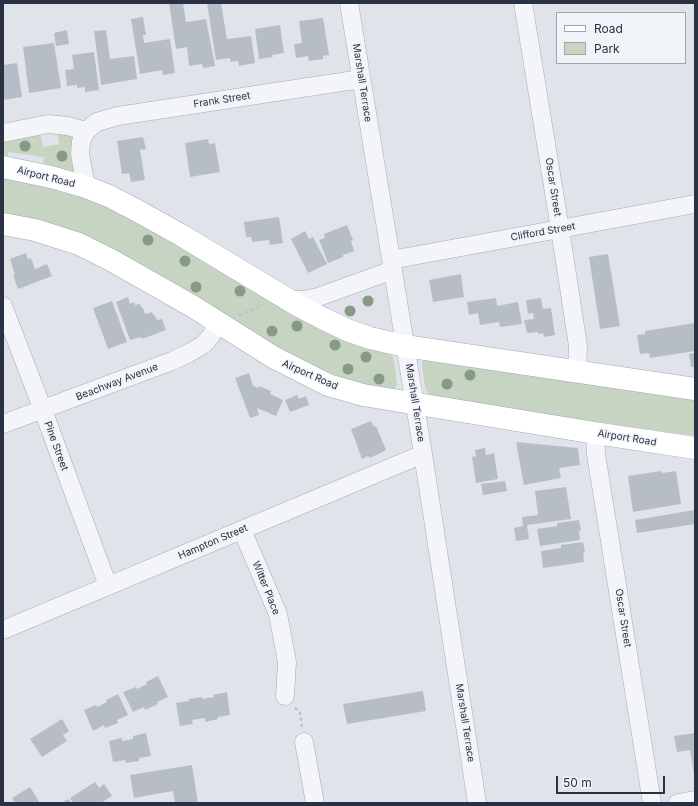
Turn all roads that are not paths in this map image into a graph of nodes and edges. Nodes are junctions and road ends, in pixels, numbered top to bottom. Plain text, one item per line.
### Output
1 (348, 3) edge
2 (523, 3) edge
3 (361, 79) junction
4 (86, 130) junction
5 (3, 133) edge
6 (3, 167) edge
7 (86, 187) junction
8 (695, 204) edge
9 (3, 224) edge
10 (560, 228) junction
11 (392, 265) junction
12 (286, 298) junction
13 (3, 306) edge
14 (222, 325) junction
15 (405, 346) junction
16 (576, 372) junction
17 (695, 389) edge
18 (415, 404) junction
19 (43, 410) junction
20 (3, 424) edge
21 (595, 434) junction
22 (695, 448) edge
23 (423, 454) junction
24 (242, 530) junction
25 (108, 586) junction
26 (3, 630) edge
27 (285, 696) road end
28 (304, 742) road end
29 (695, 800) edge
30 (315, 803) edge
31 (478, 803) edge
32 (652, 803) edge
33 (678, 803) edge

1 - 3 street, Marshall Terrace
2 - 10 street, Oscar Street
3 - 4 street, Frank Street
3 - 11 street, Marshall Terrace
4 - 5 street
4 - 7 street
6 - 7 main road, Airport Road
7 - 12 main road, Airport Road
8 - 10 street, Clifford Street
9 - 14 main road, Airport Road
10 - 11 street, Clifford Street
10 - 16 street, Oscar Street
11 - 12 street
11 - 15 street, Marshall Terrace
12 - 15 main road, Airport Road
13 - 19 street, Pine Street
14 - 18 main road, Airport Road
14 - 19 street, Beachway Avenue
15 - 16 main road, Airport Road
15 - 18 street, Marshall Terrace
16 - 17 main road, Airport Road
18 - 21 main road, Airport Road
18 - 23 street, Marshall Terrace
19 - 20 street, Beachway Avenue
19 - 25 street, Pine Street
21 - 22 main road, Airport Road
21 - 32 street, Oscar Street
23 - 24 street, Hampton Street
23 - 31 street, Marshall Terrace
24 - 25 street, Hampton Street
24 - 27 street, Witter Place
25 - 26 street, Hampton Street
28 - 30 street
29 - 33 street

